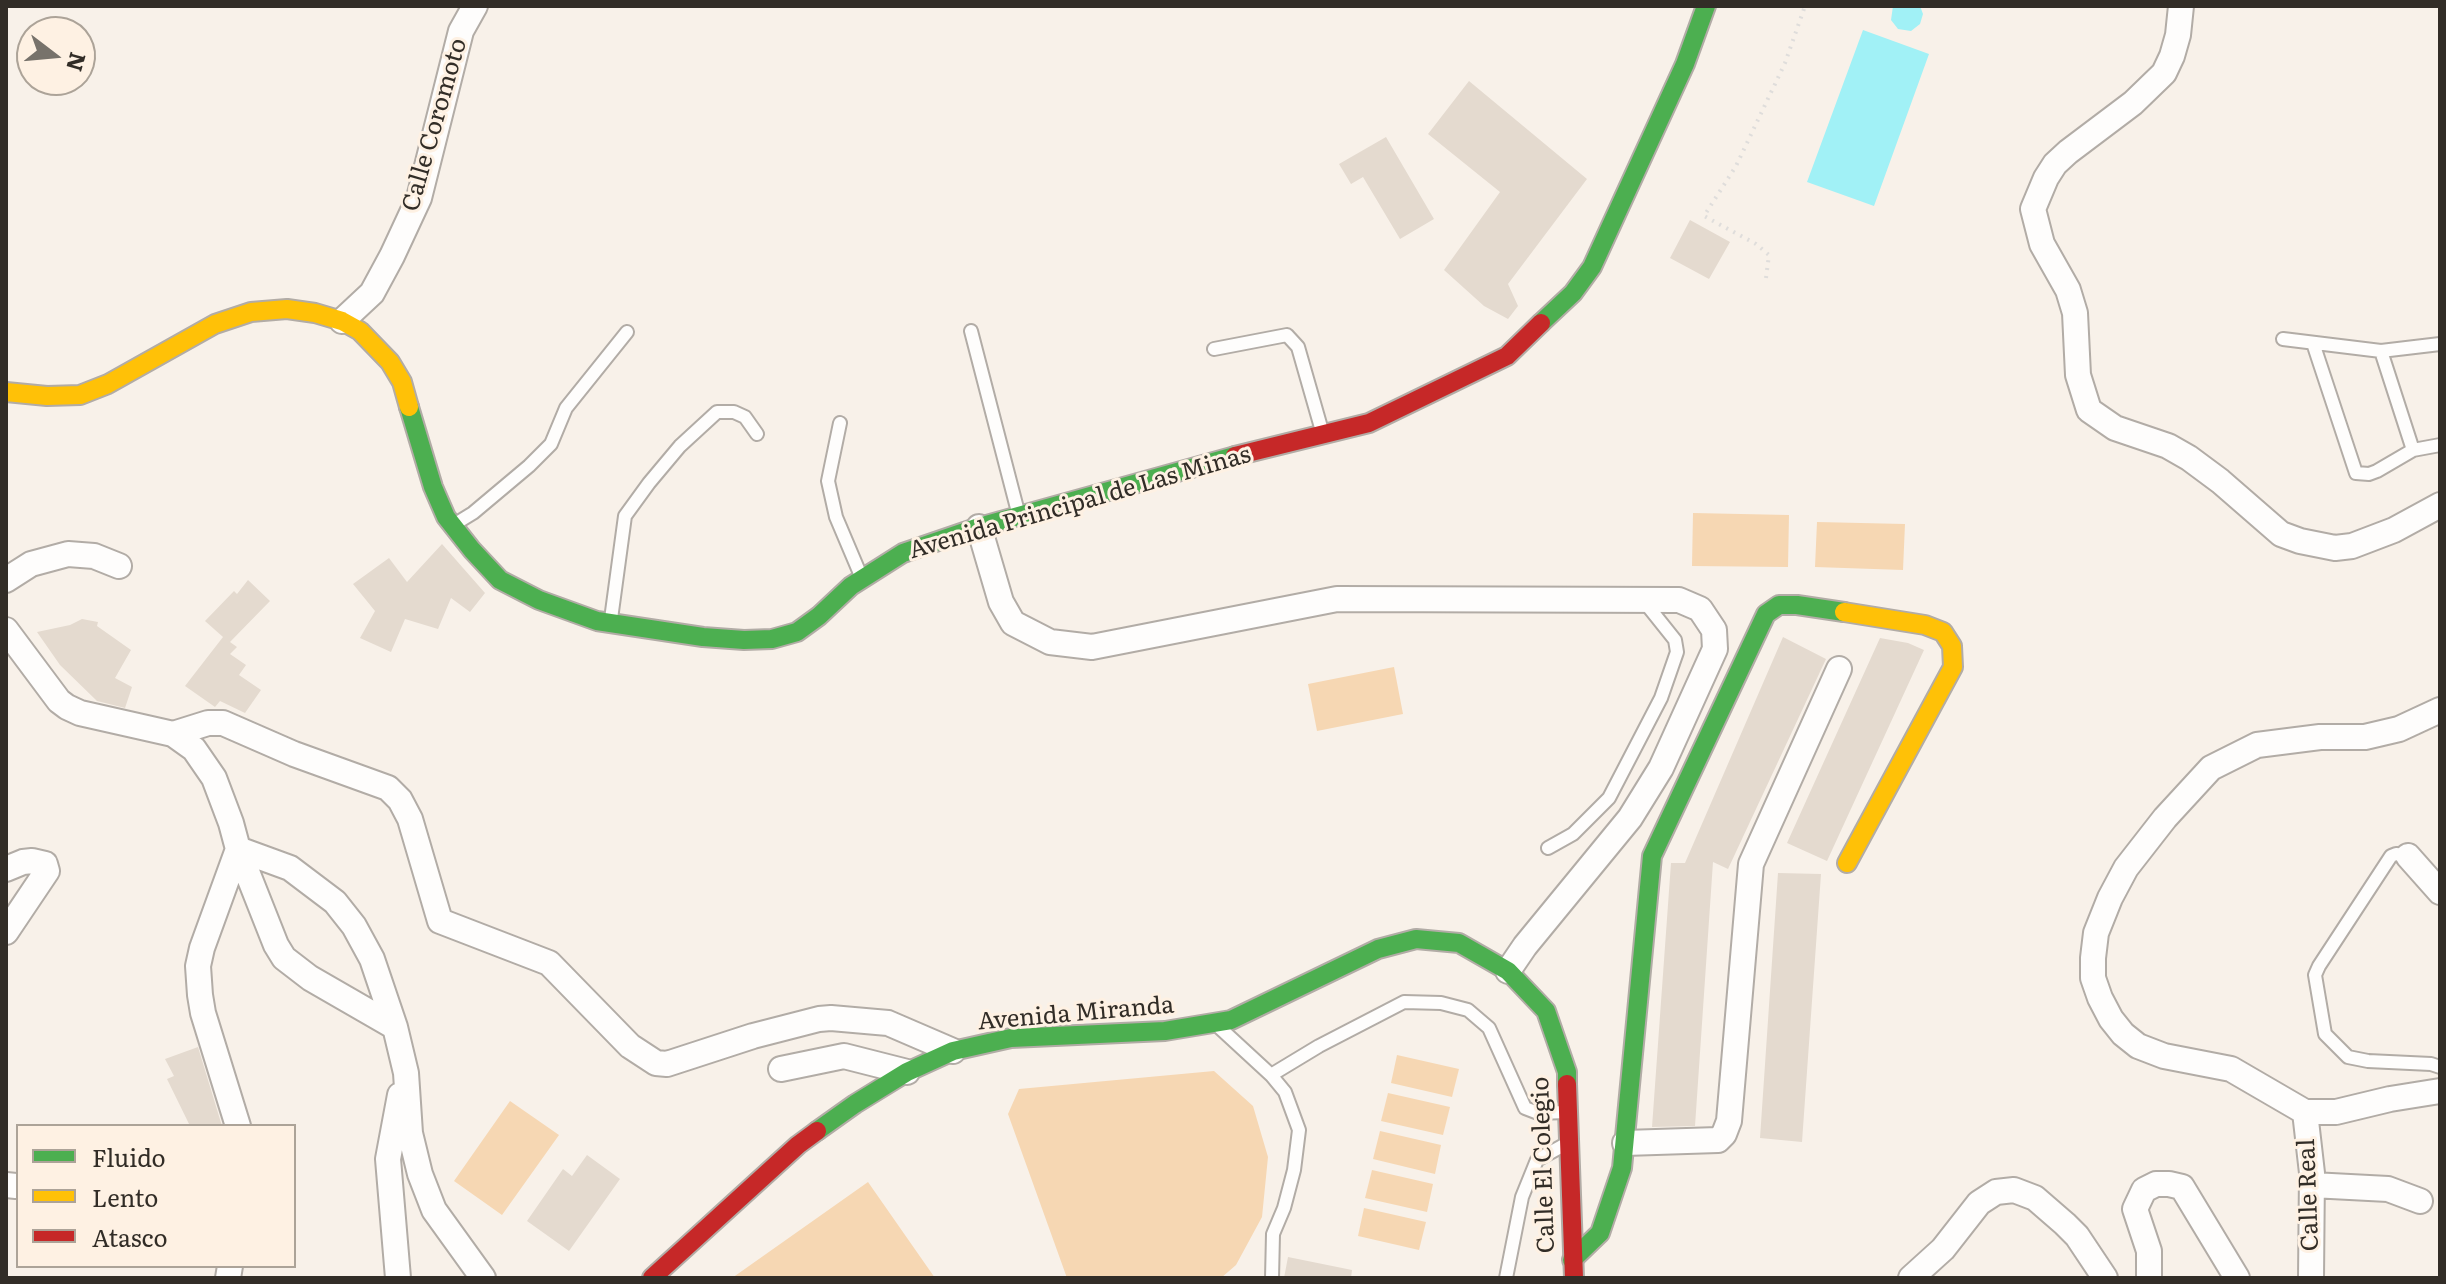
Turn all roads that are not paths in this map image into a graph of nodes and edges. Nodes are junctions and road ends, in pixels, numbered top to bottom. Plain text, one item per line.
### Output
1 (475, 6) edge
2 (1706, 6) edge
3 (2181, 6) edge
4 (342, 321) junction
5 (971, 331) dead end
6 (627, 332) dead end
7 (2283, 339) dead end
8 (2313, 343) junction
9 (2440, 344) edge
10 (1214, 349) dead end
11 (2381, 351) junction
12 (6, 392) edge
13 (840, 423) dead end
14 (1322, 433) junction
15 (757, 434) dead end
16 (2440, 445) edge
17 (2413, 450) junction
18 (2440, 505) edge
19 (1019, 516) junction
20 (452, 525) junction
21 (979, 527) junction
22 (119, 566) dead end
23 (862, 578) junction
24 (6, 580) edge
25 (1643, 600) junction
26 (611, 623) junction
27 (6, 630) edge
28 (1839, 669) dead end
29 (2440, 710) edge
30 (173, 734) junction
31 (1548, 848) dead end
32 (238, 849) junction
33 (2408, 856) joint
34 (1847, 863) dead end
35 (6, 869) edge
36 (2440, 892) edge
37 (6, 932) edge
38 (1508, 971) junction
39 (1215, 1023) junction
40 (395, 1027) junction
41 (953, 1051) junction
42 (2440, 1067) edge
43 (781, 1069) dead end
44 (907, 1072) junction
45 (406, 1073) junction
46 (1271, 1075) junction
47 (2440, 1091) edge
48 (1569, 1112) junction
49 (2305, 1112) junction
50 (237, 1124) edge
51 (1571, 1142) junction
52 (1625, 1143) junction
53 (2312, 1185) junction
54 (2420, 1201) dead end
55 (1573, 1269) edge
56 (662, 1274) edge
57 (398, 1278) edge
58 (483, 1278) edge
59 (1272, 1278) edge
60 (1506, 1278) edge
61 (1911, 1278) edge
62 (2105, 1278) edge
63 (2149, 1278) edge
64 (2237, 1278) edge
65 (2311, 1278) edge

1 - 4 street, Calle Coromoto
2 - 14 street, Avenida Principal de Las Minas
3 - 18 street
4 - 12 street, Avenida Principal de Las Minas
4 - 20 street, Avenida Principal de Las Minas
5 - 19 lane
6 - 20 lane
7 - 8 lane
8 - 11 lane
8 - 17 lane
9 - 11 lane
10 - 14 lane
11 - 17 lane
13 - 23 lane
14 - 19 street, Avenida Principal de Las Minas
15 - 26 lane
16 - 17 lane
19 - 21 street, Avenida Principal de Las Minas
20 - 26 street, Avenida Principal de Las Minas
21 - 23 street, Avenida Principal de Las Minas
21 - 25 street
22 - 24 street
23 - 26 street, Avenida Principal de Las Minas
25 - 31 lane
25 - 38 street
27 - 30 street
28 - 52 street
29 - 49 street
30 - 32 street
30 - 41 street
32 - 40 street
32 - 40 street
32 - 50 street
33 - 36 street
33 - 42 lane
34 - 52 street
35 - 37 street
38 - 39 street, Avenida Miranda
38 - 48 street, Calle El Colegio
39 - 41 street, Avenida Miranda
39 - 46 lane
40 - 45 street
41 - 44 street, Avenida Miranda
43 - 44 street
44 - 56 street, Avenida Miranda
45 - 57 street
45 - 58 street
46 - 48 lane
46 - 59 lane
47 - 49 street
48 - 51 street, Calle El Colegio
49 - 53 street, Calle Real
51 - 55 street, Calle El Colegio
51 - 60 lane
52 - 55 street
53 - 54 street
53 - 65 street, Calle Real
61 - 62 street
63 - 64 street

